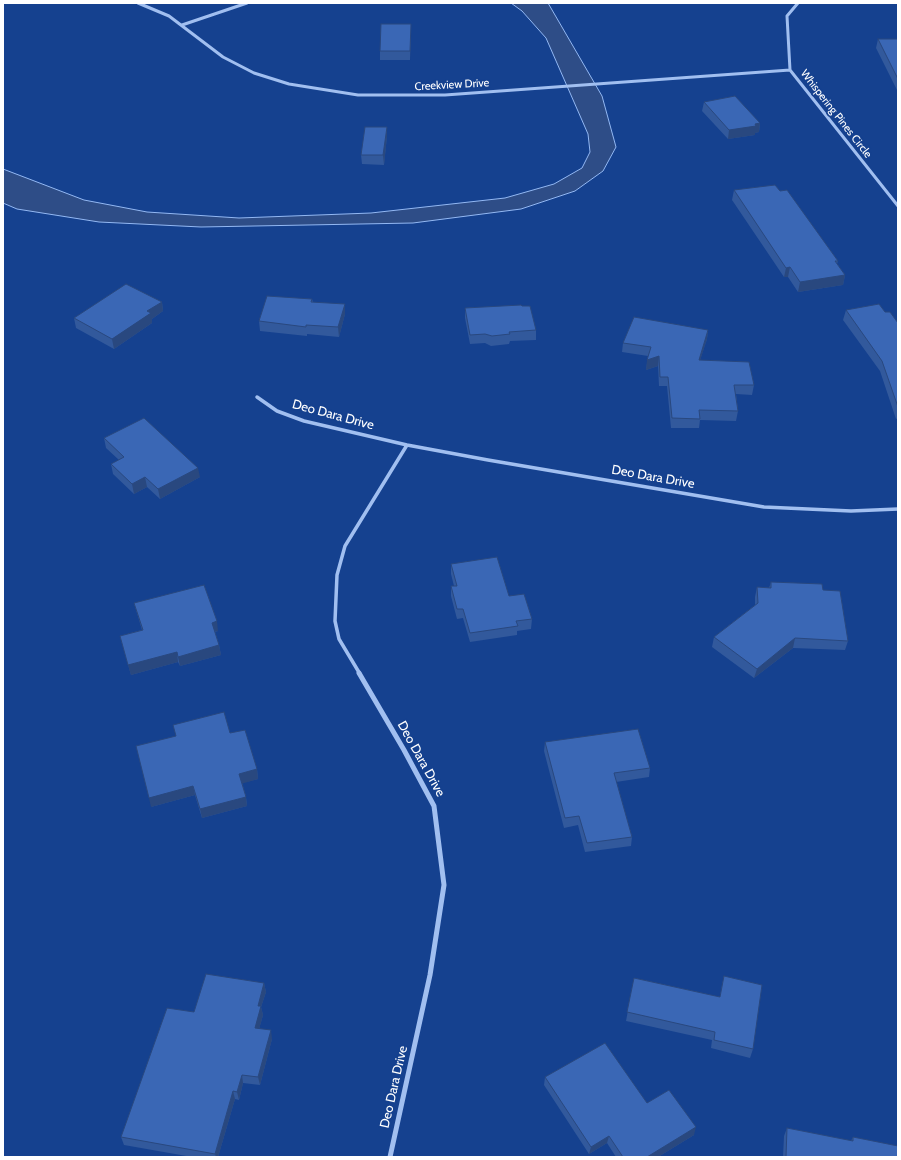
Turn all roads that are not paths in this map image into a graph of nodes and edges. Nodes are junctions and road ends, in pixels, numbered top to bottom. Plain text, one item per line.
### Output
1 (138, 3) edge
2 (247, 3) edge
3 (798, 3) edge
4 (182, 25) junction
5 (790, 70) junction
6 (898, 206) edge
7 (257, 397) dead end
8 (407, 445) junction
9 (898, 509) edge
10 (390, 1157) edge

1 - 4 street, Creekview Drive
2 - 4 street
3 - 5 street, Whispering Pines Circle
4 - 5 street, Creekview Drive
5 - 6 street, Whispering Pines Circle
7 - 8 street, Deo Dara Drive
8 - 9 street, Deo Dara Drive
8 - 10 street, Deo Dara Drive

